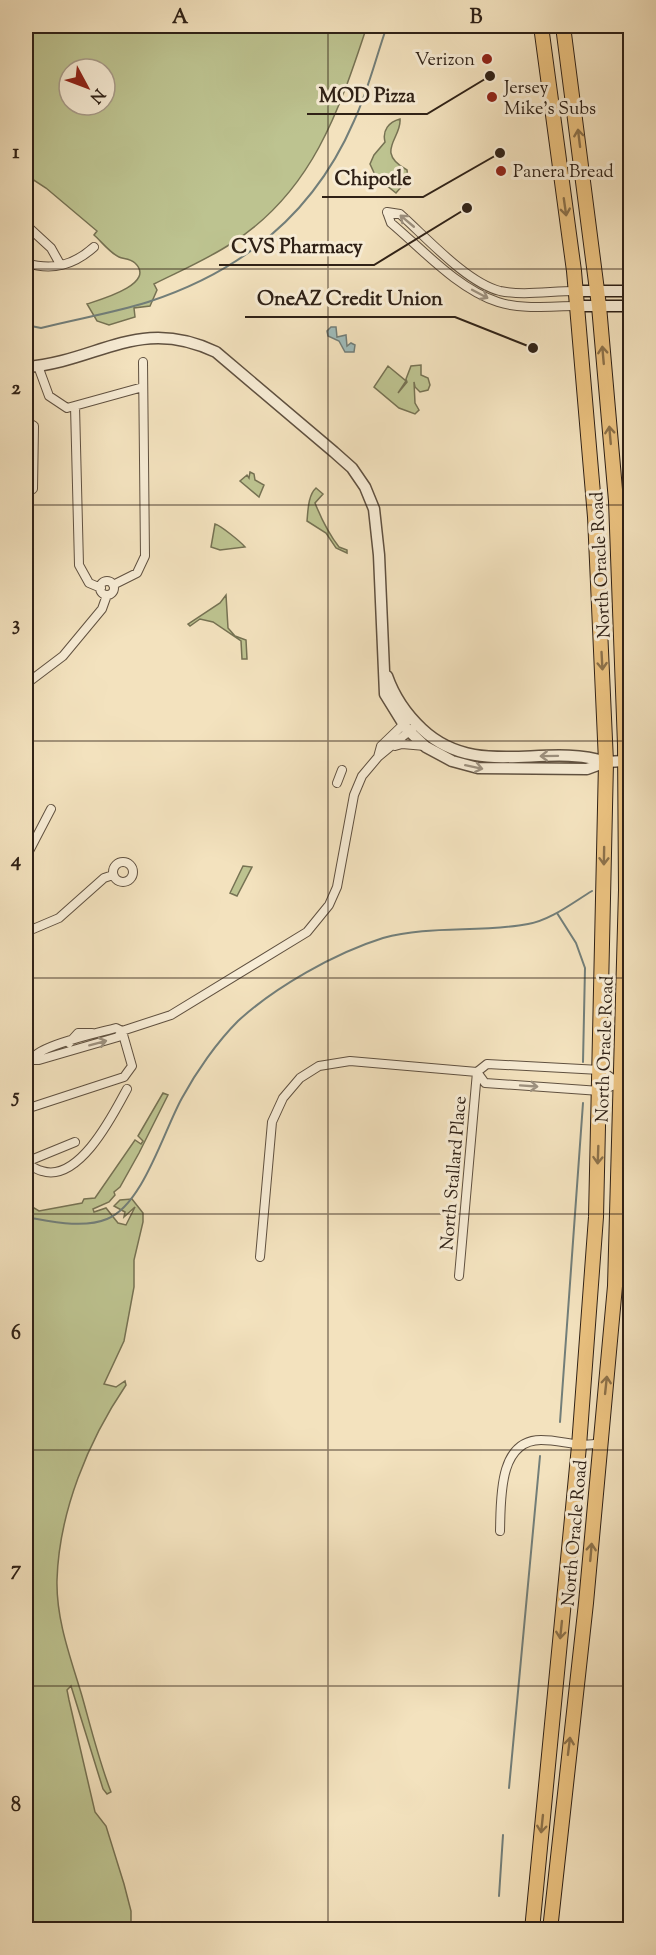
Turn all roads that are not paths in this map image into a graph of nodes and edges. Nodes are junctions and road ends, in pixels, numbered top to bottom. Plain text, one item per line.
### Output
1 (541, 26) edge
2 (563, 26) edge
3 (26, 225) edge
4 (94, 247) dead end
5 (26, 263) edge
6 (60, 264) junction
7 (596, 290) junction
8 (501, 291) junction
9 (575, 291) junction
10 (630, 291) edge
11 (499, 303) junction
12 (576, 306) junction
13 (598, 306) junction
14 (630, 306) edge
15 (143, 362) dead end
16 (38, 366) junction
17 (26, 367) edge
18 (142, 387) junction
19 (75, 406) junction
20 (26, 421) edge
21 (26, 493) edge
22 (113, 585) junction
23 (101, 588) junction
24 (107, 595) junction
25 (26, 684) edge
26 (410, 724) junction
27 (391, 747) junction
28 (426, 747) junction
29 (378, 757) junction
30 (624, 761) junction
31 (606, 762) junction
32 (342, 770) dead end
33 (338, 783) dead end
34 (51, 809) dead end
35 (26, 857) edge
36 (113, 875) dead end
37 (26, 914) edge
38 (28, 931) edge
39 (123, 1031) junction
40 (29, 1059) edge
41 (600, 1070) junction
42 (477, 1072) junction
43 (619, 1083) junction
44 (127, 1089) dead end
45 (600, 1091) junction
46 (26, 1110) edge
47 (75, 1142) dead end
48 (27, 1163) edge
49 (260, 1257) dead end
50 (459, 1276) dead end
51 (579, 1446) junction
52 (600, 1450) junction
53 (500, 1531) dead end
54 (532, 1929) edge
55 (550, 1929) edge

1 -> 9 highway, North Oracle Road
7 -> 2 highway, North Oracle Road
3 - 6 street
4 - 6 street
5 - 6 street
7 - 9 street
7 - 10 street
7 - 13 highway, North Oracle Road
8 - 9 street
8 - 11 street
8 -> 11 street
9 - 12 highway, North Oracle Road
11 - 12 street
12 - 13 street
12 -> 31 highway, North Oracle Road
13 - 14 street
30 -> 13 highway, North Oracle Road
15 - 18 street
16 - 17 street
16 - 19 street
16 - 26 street
18 - 19 street
18 - 22 street
19 - 23 street
20 - 21 street
22 - 23 street
22 - 24 street
23 - 24 street
24 - 25 street
26 - 27 street
26 - 28 street
26 - 29 street
31 -> 26 street
27 - 28 street
27 - 29 street
28 -> 31 street
29 - 39 street
30 - 31 street
30 - 43 highway, North Oracle Road
31 -> 41 highway, North Oracle Road
32 - 33 street
34 - 35 street
36 - 38 street
37 - 38 street
40 -> 39 street
39 - 40 street
39 - 46 street
41 - 42 street
41 - 43 street
41 - 45 highway, North Oracle Road
42 -> 45 street
42 - 49 street
42 - 50 street, North Stallard Place
43 - 45 street
52 -> 43 highway, North Oracle Road
44 - 48 street
45 -> 51 highway, North Oracle Road
47 - 48 street
51 - 52 street
51 - 52 street
51 - 53 street
51 -> 54 highway, North Oracle Road
55 -> 52 highway, North Oracle Road

